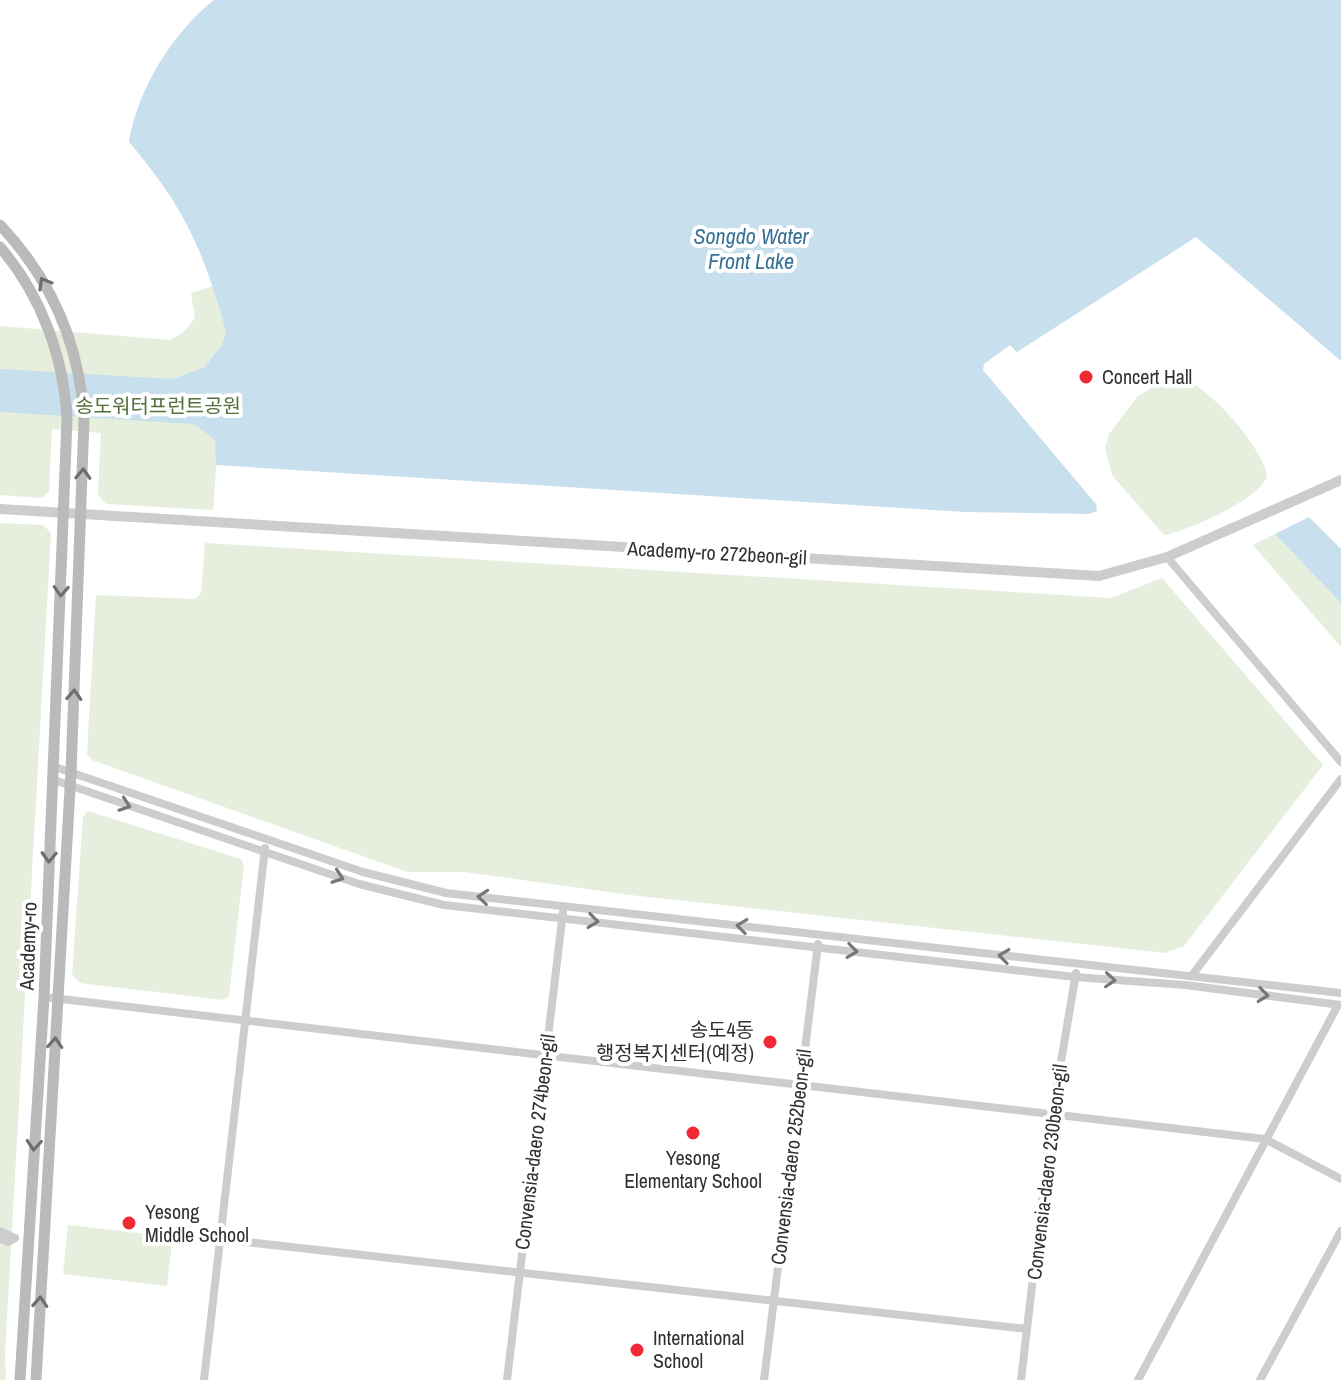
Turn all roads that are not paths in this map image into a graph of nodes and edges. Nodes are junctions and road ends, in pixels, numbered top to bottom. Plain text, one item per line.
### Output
1 (0, 225) edge
2 (0, 247) edge
3 (1341, 480) edge
4 (0, 509) edge
5 (74, 514) junction
6 (1167, 557) junction
7 (1341, 762) edge
8 (52, 766) junction
9 (71, 772) junction
10 (51, 779) junction
11 (1341, 779) edge
12 (70, 786) junction
13 (268, 840) junction
14 (264, 852) junction
15 (564, 904) junction
16 (563, 917) junction
17 (819, 935) junction
18 (818, 947) junction
19 (1076, 965) junction
20 (1194, 974) junction
21 (1075, 977) junction
22 (1185, 985) junction
23 (1341, 993) edge
24 (44, 997) junction
25 (57, 999) junction
26 (1339, 1005) edge
27 (243, 1022) junction
28 (545, 1056) junction
29 (799, 1085) junction
30 (1052, 1115) junction
31 (1265, 1139) junction
32 (1341, 1179) edge
33 (0, 1231) edge
34 (1341, 1231) edge
35 (0, 1239) edge
36 (219, 1239) junction
37 (520, 1271) junction
38 (773, 1303) junction
39 (1027, 1329) junction
40 (20, 1380) edge
41 (36, 1380) edge
42 (204, 1380) edge
43 (507, 1380) edge
44 (764, 1380) edge
45 (1021, 1380) edge
46 (1138, 1380) edge
47 (1260, 1380) edge

5 -> 1 main road
2 - 5 main road
3 - 6 street, Academy-ro 272beon-gil
4 - 5 street, Academy-ro 272beon-gil
5 - 6 street, Academy-ro 272beon-gil
5 -> 8 main road, Academy-ro
9 -> 5 main road, Academy-ro
6 - 7 street
8 - 9 street
8 - 10 main road, Academy-ro
9 - 12 main road, Academy-ro
9 - 13 street
10 - 12 street
10 -> 24 main road, Academy-ro
11 - 20 street
12 -> 14 street
12 - 25 main road, Academy-ro
13 - 14 street
15 -> 13 street
14 -> 16 street
14 - 27 street
15 - 16 street, Convensia-daero 274beon-gil
17 -> 15 street
16 -> 18 street
16 - 28 street, Convensia-daero 274beon-gil
17 - 18 street, Convensia-daero 252beon-gil
19 -> 17 street
18 -> 21 street
18 - 29 street, Convensia-daero 252beon-gil
19 - 20 street
19 - 21 street, Convensia-daero 230beon-gil
20 - 22 street
20 - 23 street
21 -> 22 street
21 - 30 street, Convensia-daero 230beon-gil
22 -> 26 street
24 - 25 street
24 -> 40 main road, Academy-ro
25 - 27 street
41 -> 25 main road, Academy-ro
26 - 31 street
27 - 28 street
27 - 36 street
28 - 29 street
28 - 37 street, Convensia-daero 274beon-gil
29 - 30 street
29 - 38 street, Convensia-daero 252beon-gil
30 - 31 street
30 - 39 street, Convensia-daero 230beon-gil
31 - 32 street
31 - 46 street
33 - 35 street
34 - 47 street
36 - 37 street
36 - 42 street
37 - 38 street
37 - 43 street, Convensia-daero 274beon-gil
38 - 39 street
38 - 44 street, Convensia-daero 252beon-gil
39 - 45 street, Convensia-daero 230beon-gil

